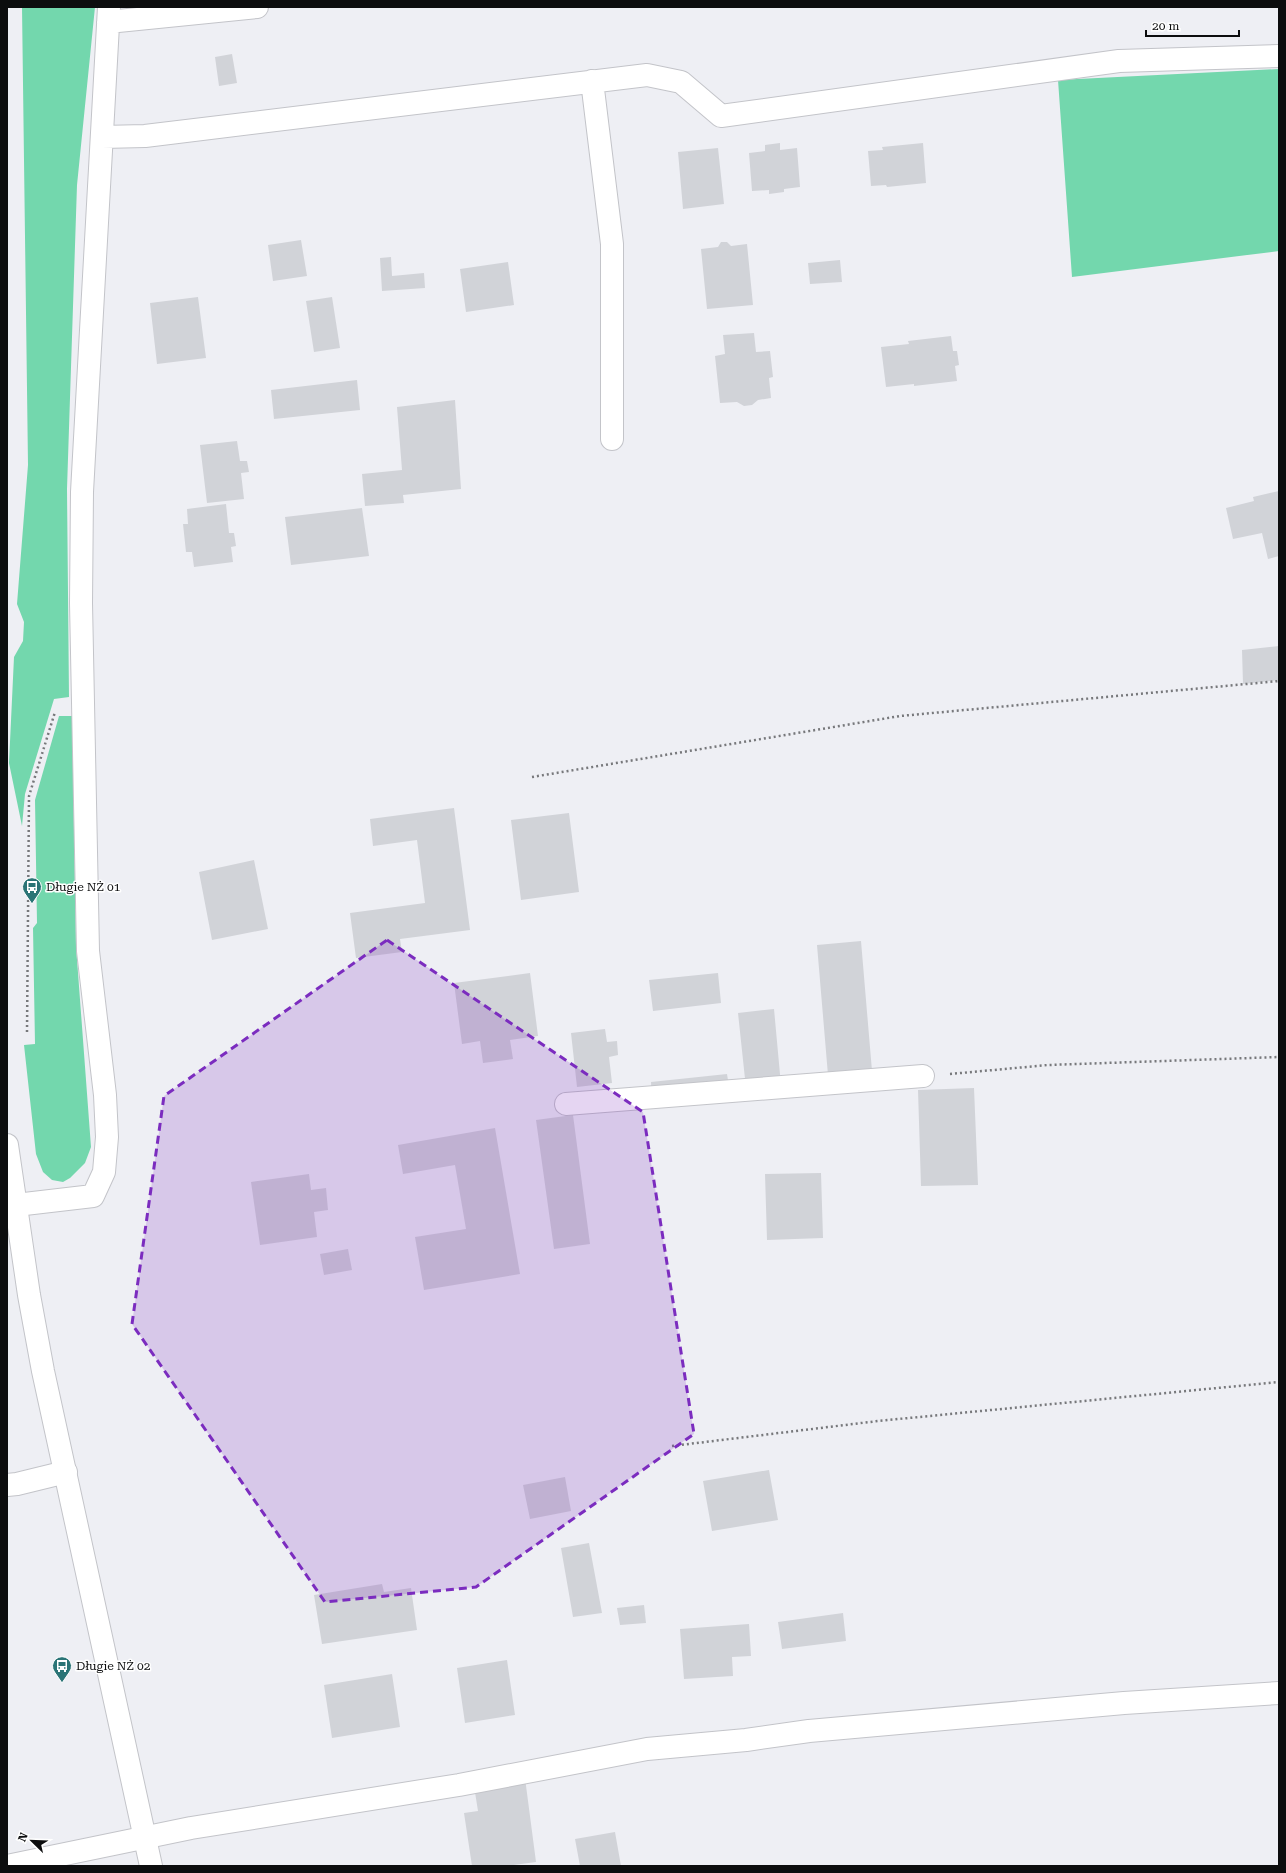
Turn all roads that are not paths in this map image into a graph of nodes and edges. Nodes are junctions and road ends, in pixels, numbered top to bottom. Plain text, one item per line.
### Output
1 (257, 7) edge
2 (108, 14) edge
3 (1279, 56) edge
4 (592, 82) junction
5 (102, 137) junction
6 (612, 438) dead end
7 (923, 1076) road end
8 (566, 1104) dead end
9 (7, 1145) edge
10 (12, 1192) edge
11 (66, 1472) junction
12 (7, 1485) edge
13 (1279, 1693) edge
14 (145, 1837) junction
15 (7, 1866) edge
16 (151, 1866) edge

1 - 2 street
2 - 5 street
3 - 4 street
4 - 5 street
4 - 6 street
5 - 10 street
7 - 8 street
9 - 10 street
10 - 11 street
11 - 12 street
11 - 14 street
13 - 14 street
14 - 15 street
14 - 16 street

